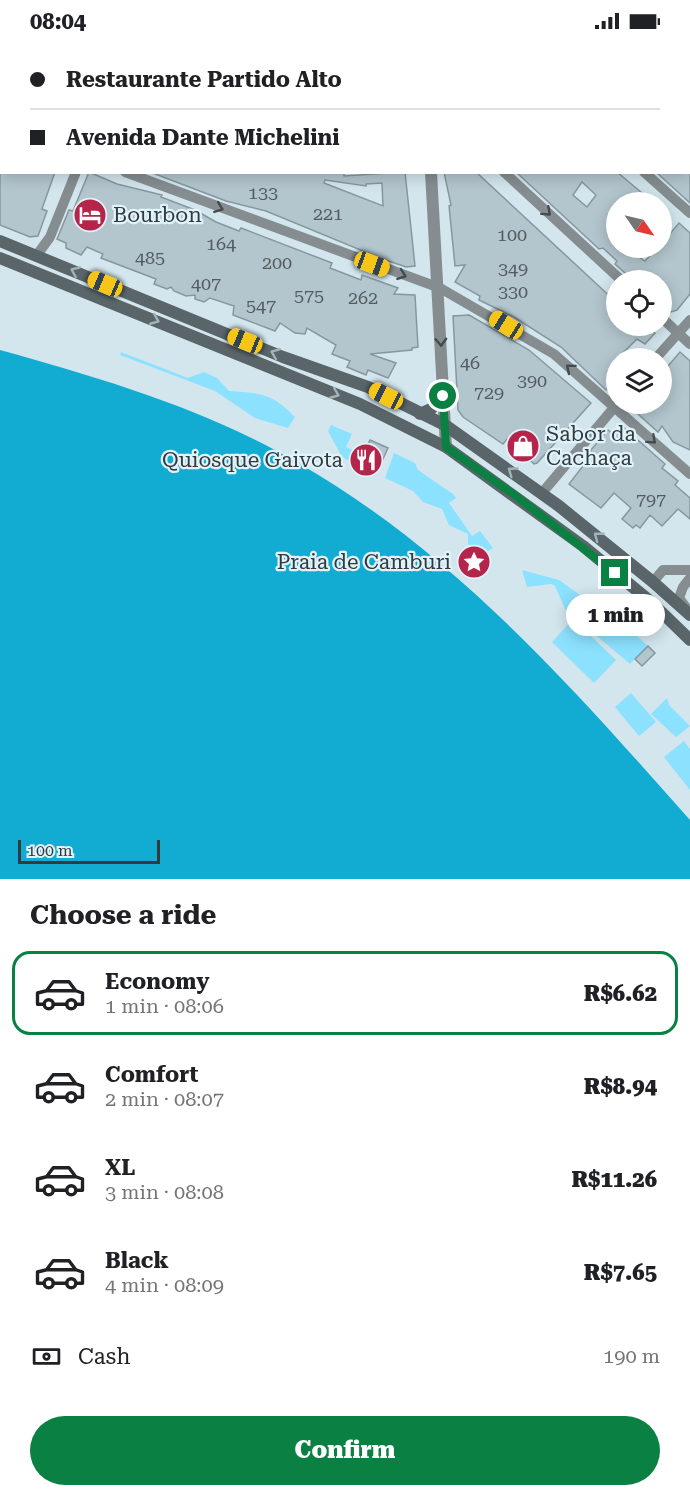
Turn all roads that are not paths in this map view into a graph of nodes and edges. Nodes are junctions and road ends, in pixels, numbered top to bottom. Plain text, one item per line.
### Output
1 (75, 174) edge
2 (130, 174) edge
3 (432, 174) edge
4 (506, 174) edge
5 (646, 174) edge
6 (690, 213) edge
7 (0, 242) edge
8 (37, 255) junction
9 (0, 258) edge
10 (610, 270) edge
11 (440, 288) junction
12 (690, 320) edge
13 (672, 328) edge
14 (678, 334) junction
15 (690, 344) edge
16 (665, 348) edge
17 (443, 396) junction
18 (606, 397) edge
19 (420, 414) junction
20 (608, 414) edge
21 (626, 414) edge
22 (445, 425) junction
23 (446, 447) junction
24 (690, 474) edge
25 (542, 493) junction
26 (690, 570) edge
27 (690, 578) edge
28 (653, 582) junction
29 (690, 615) edge
30 (690, 640) edge

1 - 8 street
2 -> 11 street
3 - 11 street
4 -> 10 street
5 - 6 street
7 - 8 main road
19 -> 8 main road
9 -> 23 main road
11 -> 17 street
18 -> 11 street
12 - 14 street
13 - 14 street
14 - 15 street
14 - 16 street
17 - 19 main road
17 - 22 street
19 - 22 main road
20 - 25 street
21 -> 24 street
22 - 23 street
25 -> 22 main road
23 - 30 main road
28 -> 25 main road
26 - 28 street
27 - 29 street
28 - 29 main road

